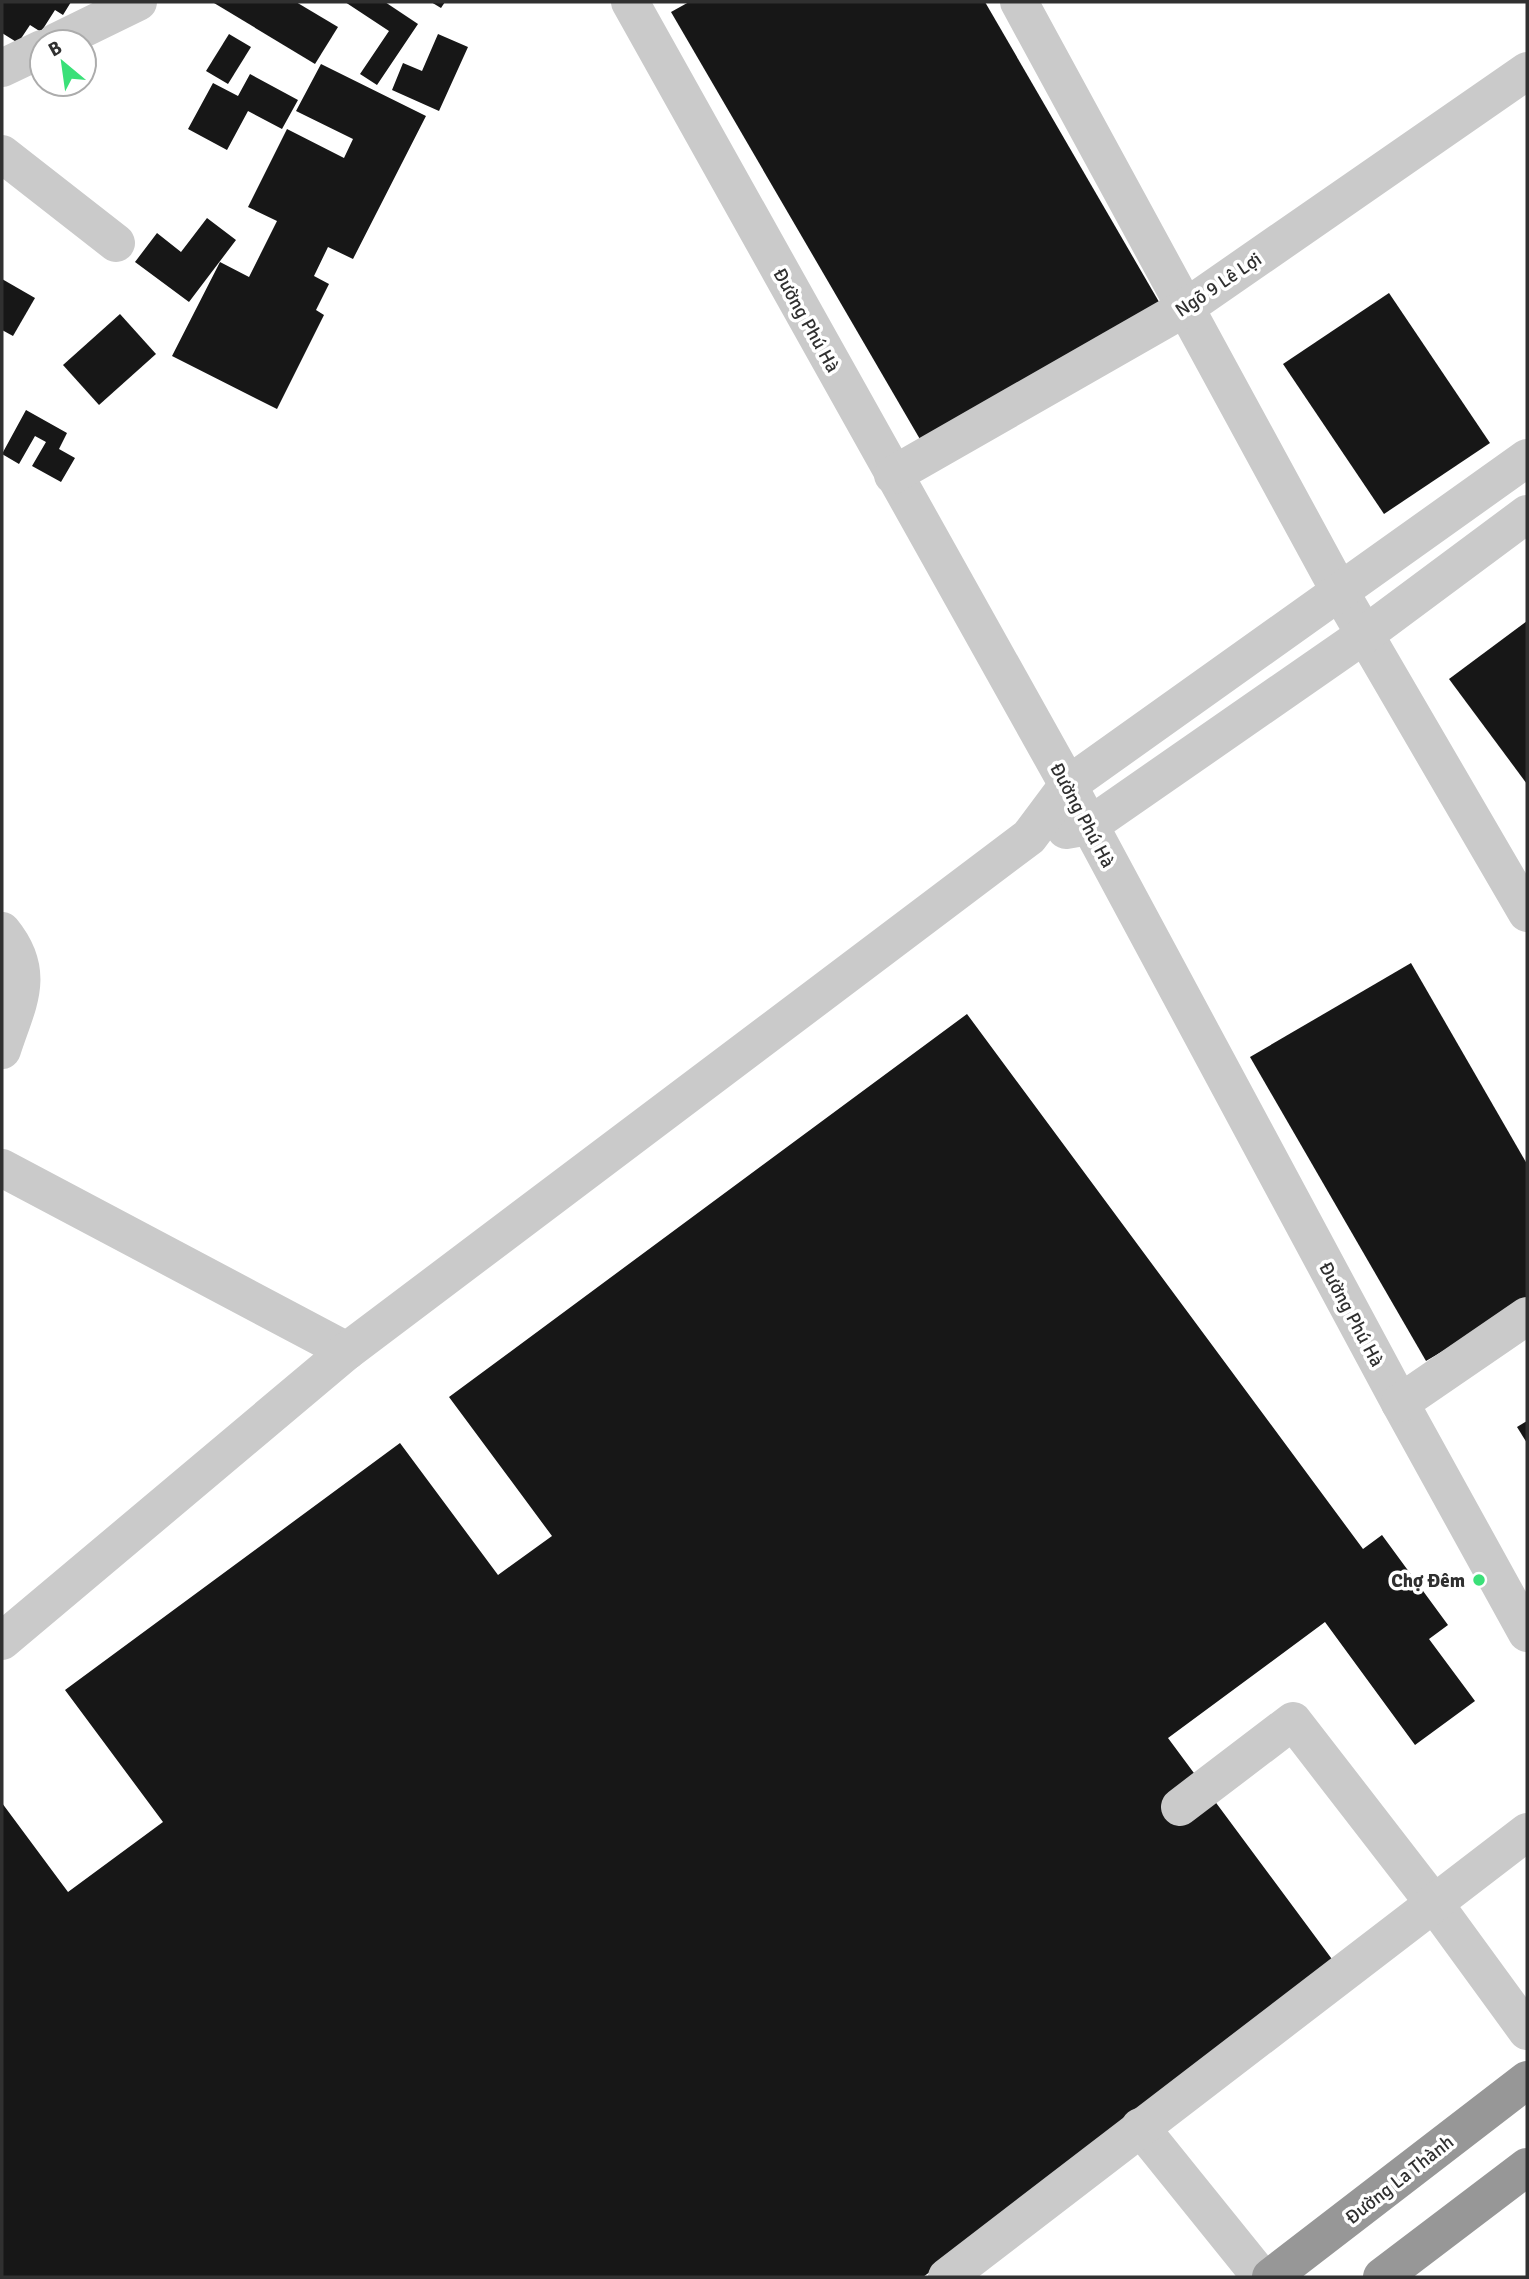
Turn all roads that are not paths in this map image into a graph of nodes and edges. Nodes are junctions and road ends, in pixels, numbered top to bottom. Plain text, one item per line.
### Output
1 (138, 2) edge
2 (630, 2) edge
3 (1019, 2) edge
4 (85, 28) edge
5 (28, 56) edge
6 (2, 68) edge
7 (1527, 71) edge
8 (2, 154) edge
9 (116, 243) dead end
10 (1185, 307) junction
11 (1527, 458) edge
12 (893, 475) junction
13 (1527, 514) edge
14 (1340, 592) junction
15 (1367, 634) junction
16 (1068, 785) junction
17 (1089, 826) junction
18 (1029, 837) junction
19 (1522, 892) edge
20 (2, 931) edge
21 (2, 1050) edge
22 (2, 1168) edge
23 (1527, 1316) edge
24 (347, 1351) junction
25 (1400, 1403) junction
26 (1527, 1633) edge
27 (2, 1641) edge
28 (1180, 1807) dead end
29 (1527, 1832) edge
30 (1433, 1902) junction
31 (1527, 2031) edge
32 (1527, 2080) edge
33 (1140, 2127) junction
34 (1527, 2167) edge
35 (947, 2277) edge
36 (1261, 2277) edge
37 (1271, 2277) edge
38 (1382, 2277) edge

1 - 4 street
2 - 12 street, Đường Phú Hà
3 - 10 street
5 - 6 street
7 - 10 street, Ngõ 9 Lê Lợi
8 - 9 street
10 - 12 street, Ngõ 9 Lê Lợi
10 - 14 street
11 - 14 street
12 - 16 street, Đường Phú Hà
13 - 15 street
14 - 15 street
14 - 16 street
15 - 17 street
15 - 19 street
16 - 17 street, Đường Phú Hà
16 - 18 street
17 - 18 street
17 - 25 street, Đường Phú Hà
18 - 24 street
20 - 21 street
22 - 24 street
23 - 25 street
24 - 27 street
25 - 26 street, Đường Phú Hà
28 - 30 street
29 - 30 street
30 - 31 street
30 - 33 street
32 - 37 highway, Đường La Thành
33 - 35 street
33 - 36 street
34 - 38 highway

